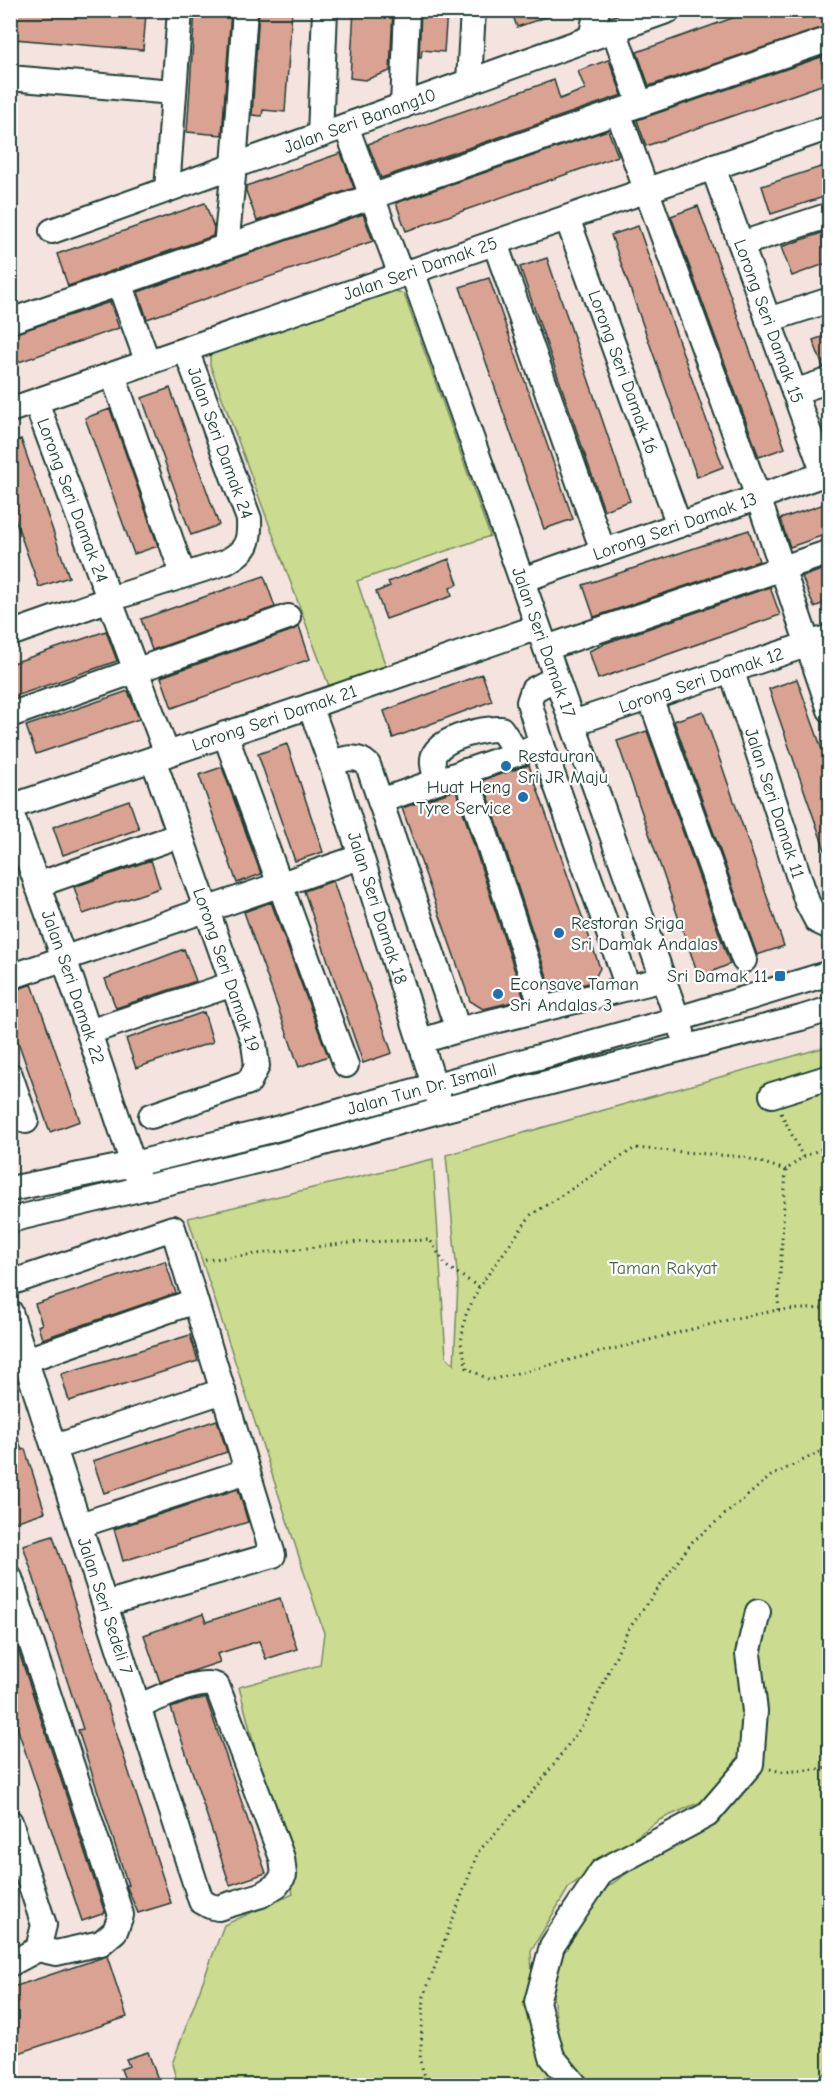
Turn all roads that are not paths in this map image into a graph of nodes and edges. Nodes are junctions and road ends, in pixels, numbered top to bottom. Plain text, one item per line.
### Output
1 (180, 10) edge
2 (245, 10) edge
3 (325, 10) edge
4 (407, 10) edge
5 (473, 10) edge
6 (597, 10) edge
7 (669, 10) edge
8 (614, 30) junction
9 (591, 38) junction
10 (830, 39) edge
11 (10, 78) edge
12 (469, 82) junction
13 (173, 92) junction
14 (402, 106) junction
15 (629, 108) junction
16 (346, 126) junction
17 (830, 126) edge
18 (320, 135) junction
19 (234, 166) junction
20 (713, 167) junction
21 (167, 190) junction
22 (646, 190) junction
23 (372, 197) junction
24 (830, 215) edge
25 (567, 218) junction
26 (52, 231) dead end
27 (495, 243) junction
28 (741, 244) junction
29 (226, 247) junction
30 (407, 273) junction
31 (119, 283) junction
32 (830, 300) edge
33 (768, 320) junction
34 (10, 321) edge
35 (186, 350) junction
36 (148, 363) junction
37 (112, 375) junction
38 (830, 380) edge
39 (794, 392) junction
40 (36, 402) junction
41 (10, 410) edge
42 (827, 473) edge
43 (758, 497) junction
44 (679, 525) junction
45 (603, 551) junction
46 (830, 552) edge
47 (782, 569) junction
48 (183, 575) junction
49 (522, 580) junction
50 (110, 598) junction
51 (288, 617) dead end
52 (10, 634) edge
53 (542, 637) junction
54 (818, 641) edge
55 (731, 669) junction
56 (136, 670) junction
57 (556, 678) junction
58 (650, 697) junction
59 (310, 706) junction
60 (830, 710) edge
61 (10, 715) edge
62 (573, 723) junction
63 (225, 734) junction
64 (542, 745) junction
65 (517, 753) junction
66 (160, 757) junction
67 (331, 763) junction
68 (465, 771) junction
69 (437, 781) junction
70 (380, 801) junction
71 (10, 809) edge
72 (180, 835) junction
73 (360, 857) junction
74 (281, 884) junction
75 (37, 885) junction
76 (206, 909) junction
77 (830, 927) edge
78 (64, 958) junction
79 (744, 960) dead end
80 (830, 973) edge
81 (10, 977) edge
82 (664, 979) junction
83 (233, 984) junction
84 (628, 987) junction
85 (542, 1008) junction
86 (830, 1009) edge
87 (678, 1019) junction
88 (458, 1030) junction
89 (89, 1032) junction
90 (421, 1041) junction
91 (687, 1049) junction
92 (346, 1065) dead end
93 (10, 1075) edge
94 (830, 1077) edge
95 (434, 1086) junction
96 (772, 1095) road end
97 (442, 1110) junction
98 (151, 1116) dead end
99 (26, 1121) dead end
100 (134, 1164) junction
101 (10, 1189) edge
102 (142, 1190) junction
103 (10, 1220) edge
104 (10, 1283) edge
105 (195, 1301) junction
106 (10, 1312) edge
107 (26, 1360) junction
108 (223, 1391) junction
109 (55, 1447) junction
110 (247, 1471) junction
111 (80, 1525) junction
112 (10, 1578) edge
113 (105, 1604) junction
114 (758, 1612) dead end
115 (139, 1706) junction
116 (10, 1822) edge
117 (38, 1949) junction
118 (10, 1964) edge
119 (576, 2085) edge

1 - 13 street
2 - 19 street
3 - 18 street
4 - 14 street
5 - 12 street
6 - 9 street
7 - 8 street, Jalan Seri Banang10
8 - 9 street, Jalan Seri Banang10
8 - 15 street
9 - 12 street, Jalan Seri Banang10
10 - 15 street
11 - 13 street
12 - 14 street, Jalan Seri Banang10
13 - 21 street
14 - 16 street, Jalan Seri Banang10
15 - 22 street
15 - 23 street
16 - 18 street, Jalan Seri Banang10
16 - 23 street, Jalan Seri Damak 17
17 - 20 street, Jalan Seri Damak 25
18 - 19 street, Jalan Seri Banang10
19 - 21 street, Jalan Seri Banang10
19 - 29 street
20 - 22 street, Jalan Seri Damak 25
20 - 28 street, Lorong Seri Damak 15
21 - 26 street, Jalan Seri Banang10
22 - 25 street, Jalan Seri Damak 25
22 - 43 street
23 - 29 street
23 - 30 street, Jalan Seri Damak 17
24 - 28 street
25 - 27 street, Jalan Seri Damak 25
25 - 44 street, Lorong Seri Damak 16
27 - 30 street, Jalan Seri Damak 25
27 - 45 street
28 - 33 street, Lorong Seri Damak 15
29 - 31 street
30 - 35 street, Jalan Seri Damak 25
30 - 49 street, Jalan Seri Damak 17
31 - 34 street
31 - 36 street
32 - 33 street
33 - 39 street, Lorong Seri Damak 15
35 - 36 street, Jalan Seri Damak 25
35 - 48 street, Jalan Seri Damak 24
36 - 37 street, Jalan Seri Damak 25
37 - 40 street, Jalan Seri Damak 25
37 - 48 street
38 - 39 street
39 - 42 street, Lorong Seri Damak 15
40 - 41 street, Jalan Seri Damak 25
40 - 50 street, Lorong Seri Damak 24
42 - 43 street, Lorong Seri Damak 13
43 - 44 street, Lorong Seri Damak 13
43 - 47 street
44 - 45 street, Lorong Seri Damak 13
45 - 49 street, Lorong Seri Damak 13
46 - 47 street, Lorong Seri Damak 21
47 - 53 street, Lorong Seri Damak 21
47 - 54 street
48 - 50 street
49 - 53 street, Jalan Seri Damak 17
50 - 52 street
50 - 56 street, Lorong Seri Damak 24
51 - 56 street
53 - 57 street, Jalan Seri Damak 17
53 - 59 street, Lorong Seri Damak 21
54 - 55 street, Lorong Seri Damak 12
54 - 60 street
55 - 58 street, Lorong Seri Damak 12
55 - 77 street, Jalan Seri Damak 11
56 - 61 street
56 - 66 street, Lorong Seri Damak 19
57 - 62 street, Jalan Seri Damak 17
57 - 64 street
58 - 62 street, Lorong Seri Damak 12
58 - 79 street
59 - 63 street, Lorong Seri Damak 21
59 - 67 street, Jalan Seri Damak 18
62 - 82 street, Jalan Seri Damak 17
63 - 66 street, Lorong Seri Damak 21
63 - 74 street
64 - 65 street
64 - 84 street
65 - 68 street
65 - 69 street
66 - 71 street, Lorong Seri Damak 21
66 - 72 street, Lorong Seri Damak 19
67 - 70 street
67 - 73 street, Jalan Seri Damak 18
68 - 69 street
68 - 85 street
69 - 70 street
70 - 88 street
71 - 75 street, Jalan Seri Damak 22
72 - 75 street
72 - 76 street, Lorong Seri Damak 19
73 - 74 street
73 - 90 street, Jalan Seri Damak 18
74 - 76 street
74 - 92 street
75 - 78 street, Jalan Seri Damak 22
76 - 78 street
76 - 83 street, Lorong Seri Damak 19
78 - 81 street
78 - 89 street, Jalan Seri Damak 22
80 - 87 street, Jalan Tun Dr. Ismail
82 - 84 street
82 - 87 street, Jalan Seri Damak 17
83 - 89 street
83 - 98 street, Lorong Seri Damak 19
84 - 85 street
85 - 88 street
86 - 91 street, Jalan Tun Dr. Ismail
87 - 91 street, Jalan Seri Damak 17
87 - 95 street, Jalan Tun Dr. Ismail
88 - 90 street
89 - 100 street, Jalan Seri Damak 22
90 - 95 street, Jalan Seri Damak 18
91 - 97 street, Jalan Tun Dr. Ismail
93 - 99 street
94 - 96 street
95 - 97 street, Jalan Seri Damak 18
95 - 100 street, Jalan Tun Dr. Ismail
97 - 102 street, Jalan Tun Dr. Ismail
100 - 101 street, Jalan Tun Dr. Ismail
100 - 102 street, Jalan Seri Damak 22
102 - 103 street, Jalan Tun Dr. Ismail
104 - 105 street
105 - 107 street
105 - 108 street
106 - 107 street, Jalan Seri Sedeli 7
107 - 109 street, Jalan Seri Sedeli 7
108 - 109 street
108 - 110 street
109 - 111 street, Jalan Seri Sedeli 7
110 - 111 street
110 - 113 street
111 - 113 street, Jalan Seri Sedeli 7
112 - 117 street
113 - 115 street, Jalan Seri Sedeli 7
114 - 119 street
115 - 115 street, Jalan Seri Sedeli 7
116 - 117 street
117 - 118 street

